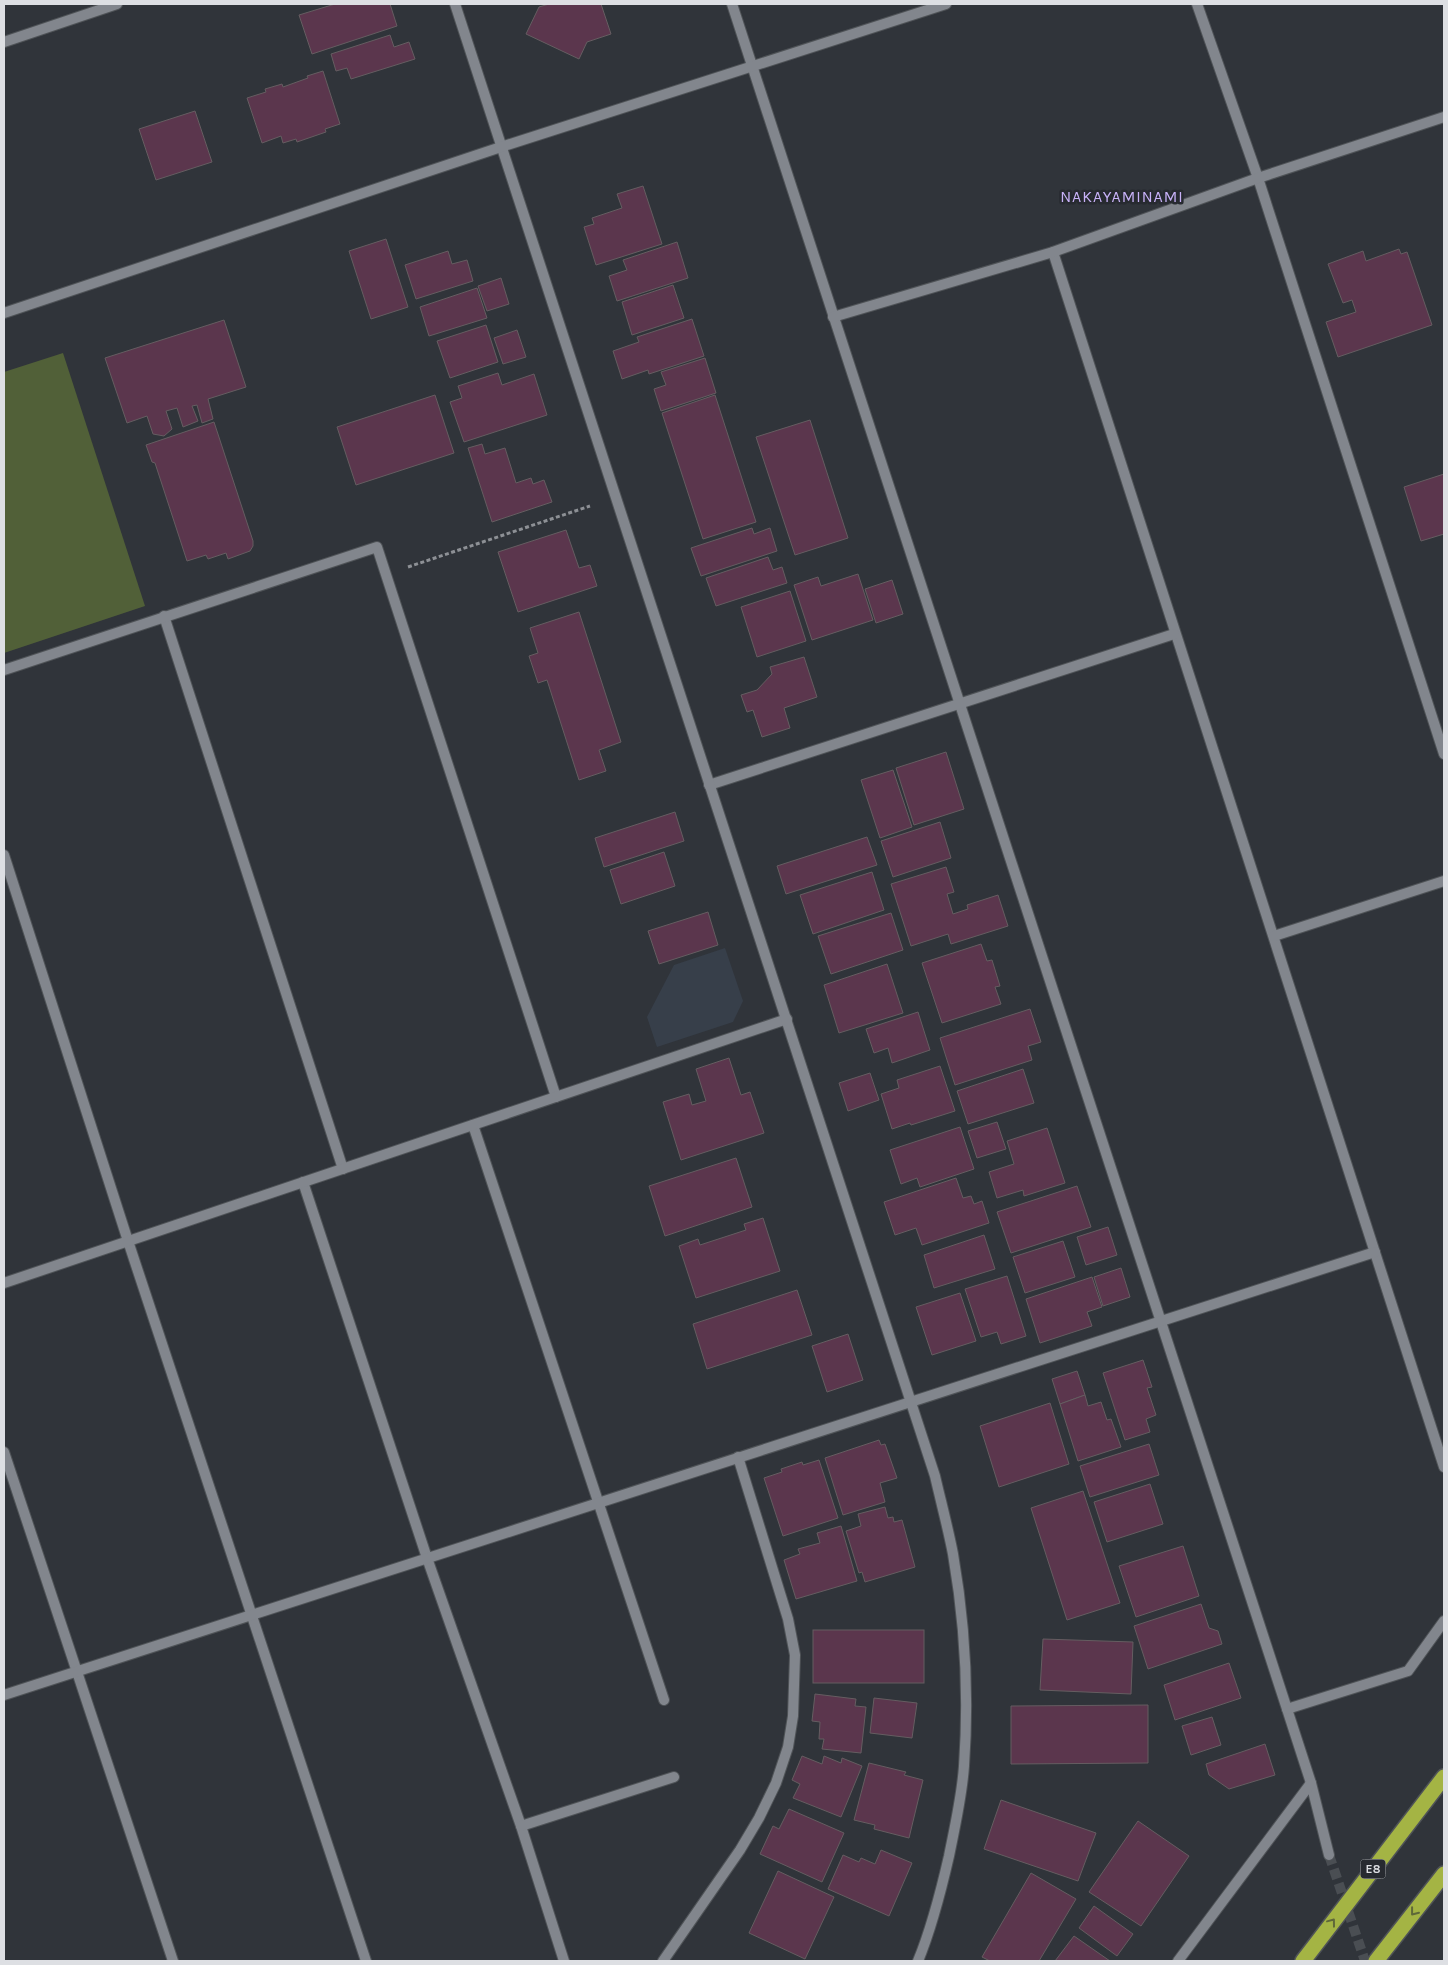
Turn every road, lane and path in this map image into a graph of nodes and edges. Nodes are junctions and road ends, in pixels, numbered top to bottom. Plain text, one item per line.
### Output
1 (117, 4) edge
2 (455, 4) edge
3 (732, 4) edge
4 (946, 4) edge
5 (1197, 4) edge
6 (4, 42) edge
7 (753, 65) junction
8 (1444, 117) edge
9 (501, 147) junction
10 (1258, 178) junction
11 (1053, 252) junction
12 (4, 313) edge
13 (833, 317) junction
14 (590, 506) dead end
15 (386, 574) junction
16 (164, 616) junction
17 (1174, 634) junction
18 (4, 670) edge
19 (960, 704) junction
20 (1444, 754) edge
21 (709, 785) junction
22 (4, 855) edge
23 (1444, 882) edge
24 (1274, 936) junction
25 (787, 1019) junction
26 (556, 1097) junction
27 (473, 1125) junction
28 (343, 1169) junction
29 (303, 1182) junction
30 (128, 1241) junction
31 (1375, 1252) junction
32 (4, 1283) edge
33 (1162, 1321) junction
34 (911, 1401) junction
35 (4, 1452) edge
36 (738, 1457) junction
37 (1444, 1467) edge
38 (598, 1503) junction
39 (427, 1558) junction
40 (253, 1615) junction
41 (1444, 1621) edge
42 (76, 1672) junction
43 (4, 1695) edge
44 (664, 1700) dead end
45 (1288, 1710) junction
46 (674, 1776) dead end
47 (1444, 1777) edge
48 (1311, 1783) junction
49 (521, 1826) junction
50 (1329, 1855) tunnel mouth
51 (1444, 1874) edge
52 (666, 1960) edge
53 (173, 1961) edge
54 (366, 1961) edge
55 (564, 1961) edge
56 (918, 1961) edge
57 (1178, 1961) edge
58 (1303, 1961) edge
59 (1376, 1961) edge

1 - 6 street
2 - 9 street
3 - 7 street
4 - 7 street
5 - 10 street
7 - 9 street
7 - 13 street
8 - 10 street
9 - 12 street
9 - 21 street
10 - 11 street
10 - 20 street
11 - 13 street
11 - 17 street
13 - 19 street
14 - 15 path
15 - 16 street
15 - 26 street
16 - 18 street
16 - 28 street
17 - 19 street
17 - 24 street
19 - 21 street
19 - 33 street
21 - 25 street
22 - 30 street
23 - 24 street
24 - 31 street
25 - 26 street
25 - 34 street
26 - 27 street
27 - 28 street
27 - 38 street
28 - 29 street
29 - 30 street
29 - 39 street
30 - 32 street
30 - 40 street
31 - 33 street
31 - 37 street
33 - 34 street
33 - 45 street
34 - 36 street
34 - 56 street
35 - 42 street
36 - 38 street
36 - 52 street
38 - 39 street
38 - 44 street
39 - 40 street
39 - 49 street
40 - 42 street
40 - 54 street
41 - 45 street
42 - 43 street
42 - 53 street
45 - 48 street
46 - 49 street
58 -> 47 highway, E8
48 - 50 street
48 - 57 street
49 - 55 street
51 -> 59 highway

